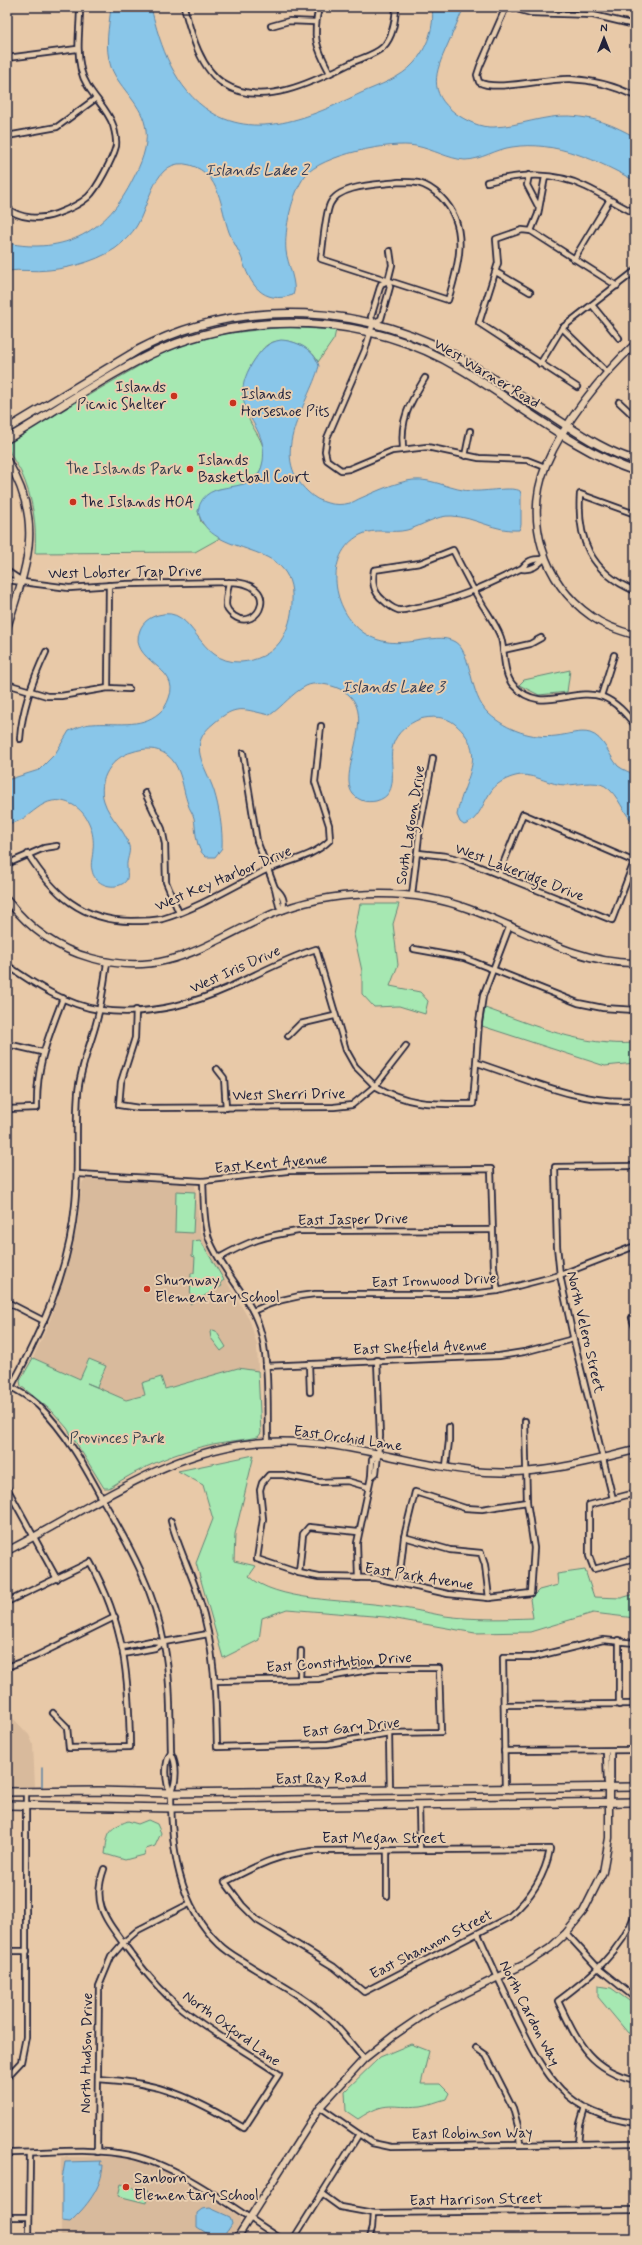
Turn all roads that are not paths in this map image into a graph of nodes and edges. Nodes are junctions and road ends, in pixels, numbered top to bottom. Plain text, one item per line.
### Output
1 (80, 7) edge
2 (184, 7) edge
3 (319, 7) edge
4 (508, 7) edge
5 (396, 8) edge
6 (315, 22) junction
7 (635, 25) edge
8 (271, 26) dead end
9 (77, 49) junction
10 (7, 58) edge
11 (330, 73) junction
12 (635, 96) edge
13 (95, 100) junction
14 (7, 136) edge
15 (529, 174) junction
16 (545, 177) junction
17 (487, 182) dead end
18 (609, 201) junction
19 (7, 208) edge
20 (539, 208) junction
21 (635, 213) edge
22 (531, 231) junction
23 (390, 251) dead end
24 (574, 258) junction
25 (496, 272) junction
26 (635, 272) edge
27 (388, 281) junction
28 (617, 286) junction
29 (530, 292) dead end
30 (592, 305) junction
31 (373, 324) junction
32 (562, 328) junction
33 (370, 332) junction
34 (619, 338) dead end
35 (635, 344) edge
36 (540, 364) junction
37 (607, 372) junction
38 (425, 378) dead end
39 (577, 387) dead end
40 (619, 402) dead end
41 (635, 417) edge
42 (568, 427) junction
43 (7, 429) edge
44 (470, 431) dead end
45 (563, 434) junction
46 (7, 439) edge
47 (403, 448) junction
48 (465, 456) junction
49 (7, 460) edge
50 (635, 460) edge
51 (545, 467) junction
52 (635, 471) edge
53 (635, 514) edge
54 (544, 559) junction
55 (7, 571) edge
56 (7, 580) edge
57 (22, 581) junction
58 (229, 582) junction
59 (109, 585) junction
60 (473, 589) junction
61 (635, 591) edge
62 (7, 628) edge
63 (635, 635) edge
64 (541, 638) dead end
65 (503, 650) junction
66 (46, 652) dead end
67 (614, 655) dead end
68 (7, 684) edge
69 (108, 688) junction
70 (129, 689) dead end
71 (30, 692) junction
72 (601, 696) junction
73 (635, 725) edge
74 (321, 726) dead end
75 (20, 739) dead end
76 (243, 753) dead end
77 (433, 758) dead end
78 (145, 793) dead end
79 (57, 846) dead end
80 (418, 853) junction
81 (28, 854) junction
82 (635, 862) edge
83 (7, 864) edge
84 (268, 869) junction
85 (499, 874) junction
86 (412, 895) junction
87 (7, 900) edge
88 (283, 910) junction
89 (179, 913) junction
90 (510, 925) junction
91 (414, 949) dead end
92 (107, 963) junction
93 (635, 963) edge
94 (7, 965) edge
95 (492, 971) junction
96 (63, 998) junction
97 (99, 1010) junction
98 (136, 1010) junction
99 (635, 1010) edge
100 (334, 1016) junction
101 (288, 1036) dead end
102 (7, 1044) edge
103 (406, 1046) dead end
104 (42, 1052) junction
105 (476, 1063) junction
106 (217, 1069) dead end
107 (375, 1086) junction
108 (635, 1100) edge
109 (226, 1108) junction
110 (7, 1109) edge
111 (635, 1166) edge
112 (78, 1174) junction
113 (203, 1181) junction
114 (492, 1230) junction
115 (635, 1246) edge
116 (219, 1258) junction
117 (560, 1275) junction
118 (498, 1291) junction
119 (7, 1302) edge
120 (253, 1311) junction
121 (634, 1317) edge
122 (44, 1321) junction
123 (635, 1327) edge
124 (574, 1339) junction
125 (377, 1360) junction
126 (309, 1364) junction
127 (265, 1366) junction
128 (9, 1386) edge
129 (310, 1392) dead end
130 (525, 1421) dead end
131 (449, 1427) dead end
132 (268, 1442) junction
133 (635, 1450) edge
134 (377, 1454) junction
135 (603, 1458) junction
136 (446, 1466) junction
137 (526, 1472) junction
138 (368, 1487) junction
139 (7, 1488) edge
140 (635, 1493) edge
141 (9, 1494) edge
142 (103, 1499) junction
143 (613, 1499) junction
144 (527, 1502) junction
145 (171, 1521) dead end
146 (358, 1532) junction
147 (35, 1537) junction
148 (404, 1537) junction
149 (7, 1551) edge
150 (635, 1558) edge
151 (299, 1573) junction
152 (358, 1578) junction
153 (58, 1579) junction
154 (399, 1582) junction
155 (489, 1598) junction
156 (7, 1602) edge
157 (115, 1617) junction
158 (208, 1634) junction
159 (619, 1640) junction
160 (164, 1642) junction
161 (635, 1643) edge
162 (122, 1647) junction
163 (301, 1650) dead end
164 (123, 1654) junction
165 (7, 1667) edge
166 (216, 1680) junction
167 (300, 1680) junction
168 (635, 1704) edge
169 (504, 1705) junction
170 (619, 1705) junction
171 (53, 1713) dead end
172 (441, 1732) joint
173 (389, 1733) junction
174 (609, 1750) junction
175 (635, 1750) edge
176 (504, 1751) junction
177 (171, 1752) junction
178 (635, 1787) edge
179 (609, 1788) junction
180 (505, 1789) junction
181 (390, 1790) junction
182 (26, 1791) junction
183 (7, 1792) edge
184 (171, 1793) junction
185 (635, 1802) edge
186 (609, 1803) junction
187 (419, 1804) junction
188 (7, 1805) edge
189 (26, 1805) junction
190 (172, 1808) junction
191 (550, 1849) joint
192 (387, 1850) junction
193 (420, 1850) junction
194 (104, 1869) dead end
195 (226, 1882) joint
196 (387, 1896) dead end
197 (189, 1904) junction
198 (635, 1914) edge
199 (566, 1933) junction
200 (478, 1934) junction
201 (123, 1942) junction
202 (7, 1951) edge
203 (27, 1951) junction
204 (598, 1968) junction
205 (497, 1978) junction
206 (635, 1998) edge
207 (476, 2048) dead end
208 (364, 2059) junction
209 (7, 2077) edge
210 (98, 2079) junction
211 (635, 2080) edge
212 (320, 2107) junction
213 (585, 2107) junction
214 (635, 2123) edge
215 (359, 2134) junction
216 (520, 2144) junction
217 (578, 2144) junction
218 (635, 2144) edge
219 (97, 2152) junction
220 (7, 2153) edge
221 (30, 2153) junction
222 (322, 2194) junction
223 (635, 2210) edge
224 (373, 2213) junction
225 (7, 2217) edge
226 (29, 2217) junction
227 (250, 2219) junction
228 (29, 2238) edge
229 (237, 2238) edge
230 (280, 2238) edge
231 (294, 2238) edge
232 (369, 2238) edge

1 - 9 street
2 - 11 street
3 - 6 street
4 - 7 street
4 - 12 street
5 - 11 street
6 - 8 street
6 - 11 street
9 - 10 street
9 - 13 street
13 - 14 street
13 - 19 street
15 - 16 street
15 - 17 street
15 - 20 street
16 - 18 street
16 - 20 street
18 - 21 street
18 - 24 street
20 - 22 street
22 - 24 street
22 - 25 street
23 - 27 street
24 - 28 street
25 - 29 street
25 - 36 street
26 - 28 street
27 - 27 street
27 - 31 street
27 - 31 street
28 - 30 street
30 - 32 street
30 - 34 street
31 - 33 street
31 - 42 main road, West Warner Road
31 - 43 main road, West Warner Road
32 - 36 street
32 - 37 street
33 - 45 main road, West Warner Road
33 - 46 main road, West Warner Road
33 - 47 street
35 - 37 street
36 - 39 street
37 - 42 street
38 - 47 street
40 - 41 street
42 - 45 street
42 - 50 main road, West Warner Road
44 - 48 street
45 - 51 street
45 - 52 main road, West Warner Road
47 - 48 street
48 - 51 street
49 - 57 street
51 - 54 street
53 - 61 street
54 - 60 street
54 - 63 street
55 - 57 street
56 - 57 street, West Lobster Trap Drive
57 - 59 street, West Lobster Trap Drive
57 - 62 street
58 - 58 street, West Lobster Trap Drive
58 - 59 street, West Lobster Trap Drive
59 - 69 street
60 - 60 street
60 - 65 street
64 - 65 street
65 - 72 street
66 - 71 street
67 - 72 street
68 - 71 street
69 - 70 street
69 - 71 street
71 - 75 street
72 - 73 street
74 - 84 street, West Key Harbor Drive
76 - 84 street
77 - 80 street, South Lagoon Drive
78 - 89 street
79 - 81 street
80 - 85 street, West Lakeridge Drive
80 - 86 street, South Lagoon Drive
81 - 83 street
81 - 89 street, West Key Harbor Drive
82 - 85 street, West Lakeridge Drive
82 - 85 street
84 - 88 street
84 - 89 street, West Key Harbor Drive
86 - 88 street
86 - 90 street
87 - 92 street
88 - 92 street
90 - 93 street
90 - 95 street
91 - 95 street
92 - 97 street
94 - 96 street, West Iris Drive
95 - 99 street
95 - 105 street
96 - 97 street, West Iris Drive
96 - 104 street
97 - 98 street, West Iris Drive
97 - 112 street
98 - 100 street, West Iris Drive
98 - 109 street, West Sherri Drive
100 - 101 street
100 - 107 street
102 - 104 street
103 - 107 street, West Sherri Drive
104 - 110 street
105 - 107 street
105 - 108 street
106 - 109 street
107 - 109 street, West Sherri Drive
111 - 117 street, North Velero Street
112 - 113 street, East Kent Avenue
112 - 122 street
113 - 114 street, East Kent Avenue
113 - 116 street
114 - 116 street, East Jasper Drive
114 - 118 street
115 - 117 street, East Ironwood Drive
116 - 120 street
117 - 118 street, East Ironwood Drive
117 - 124 street, North Velero Street
118 - 120 street, East Ironwood Drive
119 - 122 street
120 - 127 street
121 - 123 street
122 - 128 street
124 - 125 street, East Sheffield Avenue
124 - 135 street, North Velero Street
125 - 126 street, East Sheffield Avenue
125 - 134 street
126 - 127 street, East Sheffield Avenue
126 - 129 street
127 - 132 street
128 - 142 street
130 - 137 street
131 - 136 street
132 - 134 street, East Orchid Lane
132 - 142 street, East Orchid Lane
133 - 135 street, East Orchid Lane
134 - 136 street, East Orchid Lane
134 - 138 street
135 - 137 street, East Orchid Lane
135 - 143 street, North Velero Street
136 - 137 street, East Orchid Lane
137 - 144 street
138 - 146 street
138 - 151 street, East Park Avenue
139 - 141 street
140 - 143 street
141 - 147 street
142 - 147 street, East Orchid Lane
142 - 160 street
143 - 150 street
144 - 148 street
144 - 155 street, East Park Avenue
145 - 158 street
146 - 151 street
146 - 152 street
147 - 149 street, East Orchid Lane
147 - 153 street
148 - 154 street
148 - 155 street
151 - 152 street, East Park Avenue
152 - 154 street, East Park Avenue
153 - 156 street
153 - 157 street
154 - 155 street, East Park Avenue
157 - 162 street
157 - 165 street
158 - 160 street
158 - 166 street
159 - 161 street
159 - 169 street
159 - 170 street
160 - 162 street
160 - 164 street
160 - 177 street
162 - 164 street
163 - 167 street
164 - 171 street
166 - 167 street, East Constitution Drive
166 - 173 street, East Gary Drive
167 - 172 street, East Constitution Drive
168 - 170 street
169 - 170 street
169 - 176 street
172 - 173 street, East Gary Drive
173 - 181 street
174 - 175 street
174 - 176 street
174 - 179 street
176 - 180 street
177 - 184 street
177 - 184 street
178 - 179 main road, East Ray Road
179 - 180 main road, East Ray Road
179 - 186 street
180 - 181 main road, East Ray Road
181 - 184 main road, East Ray Road
182 - 183 main road, East Ray Road
182 - 184 main road, East Ray Road
182 - 189 street
184 - 190 street
185 - 186 main road, East Ray Road
186 - 187 main road, East Ray Road
186 - 199 street
187 - 190 main road, East Ray Road
187 - 193 street
188 - 189 main road, East Ray Road
189 - 190 main road, East Ray Road
189 - 203 street
190 - 197 street
191 - 193 street, East Megan Street
191 - 200 street, East Shannon Street
192 - 193 street, East Megan Street
192 - 195 street, East Megan Street
192 - 196 street
194 - 201 street, North Oxford Lane
195 - 200 street, East Shannon Street
197 - 201 street, North Hudson Drive
197 - 208 street
198 - 204 street
199 - 204 street
199 - 205 street
200 - 205 street, North Cardon Way
201 - 210 street, North Hudson Drive
201 - 210 street, North Oxford Lane
202 - 203 street
203 - 209 street
204 - 206 street
204 - 211 street
205 - 208 street
205 - 213 street, North Cardon Way
207 - 216 street
208 - 212 street
210 - 219 street, North Hudson Drive
212 - 215 street, East Robinson Way
212 - 227 street
213 - 214 street, North Cardon Way
213 - 217 street
215 - 216 street, East Robinson Way
215 - 222 street
216 - 217 street, East Robinson Way
217 - 218 street, East Robinson Way
219 - 221 street
219 - 227 street
220 - 221 street
221 - 226 street
222 - 224 street, East Harrison Street
222 - 231 street
223 - 224 street, East Harrison Street
224 - 232 street
225 - 226 street
226 - 228 street
227 - 229 street
227 - 230 street

